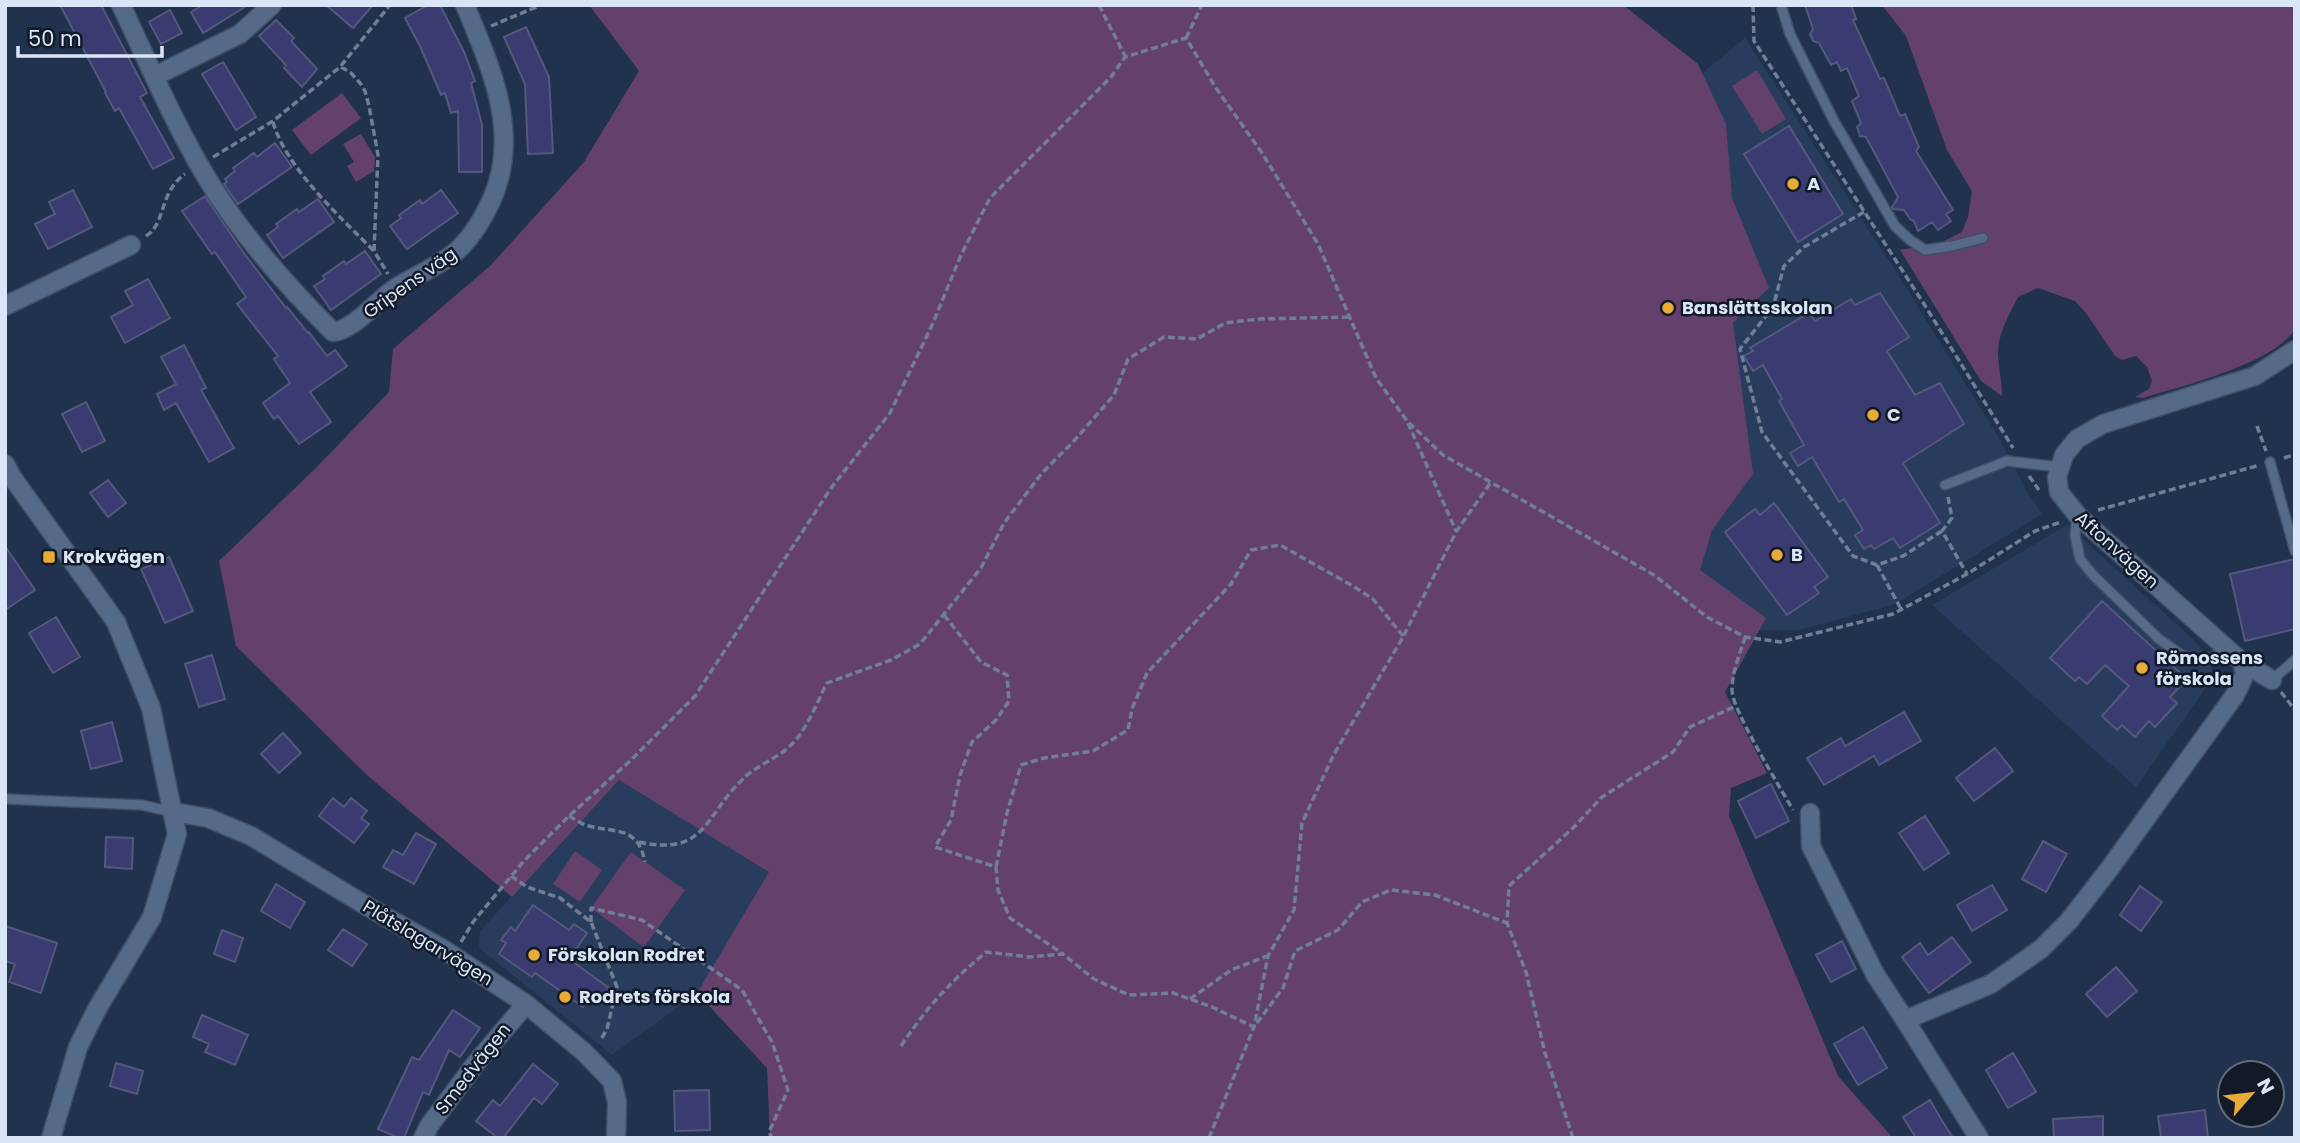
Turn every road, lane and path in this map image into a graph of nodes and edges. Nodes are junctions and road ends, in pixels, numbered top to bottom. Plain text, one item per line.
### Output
1 (121, 5) edge
2 (272, 5) edge
3 (390, 5) edge
4 (465, 5) edge
5 (541, 5) edge
6 (1099, 5) edge
7 (1202, 5) edge
8 (1753, 5) edge
9 (1781, 5) edge
10 (477, 32) junction
11 (1186, 38) junction
12 (1125, 57) junction
13 (340, 67) junction
14 (155, 76) junction
15 (273, 121) junction
16 (199, 165) junction
17 (1864, 212) junction
18 (1983, 238) dead end
19 (131, 245) joint
20 (374, 251) junction
21 (397, 287) junction
22 (5, 306) edge
23 (1348, 317) junction
24 (2295, 350) edge
25 (1407, 421) junction
26 (2257, 426) dead end
27 (2295, 454) edge
28 (2270, 462) junction
29 (2021, 463) junction
30 (2059, 467) junction
31 (7, 474) edge
32 (1491, 482) junction
33 (1945, 485) joint
34 (2040, 491) dead end
35 (2078, 516) junction
36 (1942, 531) junction
37 (1456, 532) junction
38 (2295, 551) edge
39 (1877, 565) junction
40 (1968, 574) junction
41 (1901, 609) junction
42 (944, 615) junction
43 (1403, 637) junction
44 (1745, 637) junction
45 (2226, 645) junction
46 (2295, 660) edge
47 (2242, 662) junction
48 (2272, 680) joint
49 (1736, 706) junction
50 (5, 799) edge
51 (174, 812) junction
52 (1810, 813) joint
53 (569, 816) junction
54 (639, 842) junction
55 (645, 862) dead end
56 (996, 867) junction
57 (511, 876) junction
58 (591, 922) junction
59 (1507, 923) junction
60 (1063, 954) junction
61 (453, 956) junction
62 (1268, 956) junction
63 (1189, 999) junction
64 (526, 1004) junction
65 (1905, 1020) junction
66 (1254, 1027) junction
67 (901, 1046) dead end
68 (590, 1058) junction
69 (51, 1138) edge
70 (423, 1138) edge
71 (616, 1138) edge
72 (772, 1138) edge
73 (1209, 1138) edge
74 (1573, 1138) edge
75 (1979, 1138) edge

1 - 14 street, Gripens väg
2 - 14 street
3 - 13 path
4 - 10 street, Gripens väg
5 - 10 path
6 - 12 path
7 - 11 path
8 - 17 path
9 - 18 lane
10 - 21 street, Gripens väg
11 - 12 path
11 - 23 path
12 - 53 path
13 - 15 path
13 - 20 path
14 - 16 street, Gripens väg
15 - 16 path
15 - 20 path
16 - 19 path
16 - 21 street, Gripens väg
17 - 29 path
17 - 39 path
19 - 22 street
20 - 21 path
23 - 25 path
23 - 42 path
24 - 30 street
25 - 32 path
25 - 37 path
26 - 28 path
27 - 28 path
28 - 35 path
28 - 38 lane
29 - 30 lane
29 - 33 lane
29 - 34 path
30 - 35 street, Aftonvägen
31 - 51 street
32 - 37 path
32 - 44 path
33 - 36 path
35 - 40 path
35 - 45 street, Aftonvägen
35 - 45 lane
36 - 39 path
36 - 40 path
37 - 43 path
39 - 41 path
40 - 41 path
41 - 44 path
42 - 54 path
42 - 56 path
43 - 56 path
43 - 62 path
44 - 49 path
45 - 47 street, Aftonvägen
46 - 48 lane
47 - 48 street, Aftonvägen
47 - 65 street
49 - 52 path
49 - 59 path
50 - 51 lane
51 - 61 street, Plåtslagarvägen
51 - 69 street
52 - 65 street
53 - 54 path
53 - 57 path
54 - 55 path
56 - 60 path
57 - 58 path
57 - 61 path
58 - 68 path
58 - 72 path
59 - 66 path
59 - 74 path
60 - 63 path
60 - 67 path
61 - 64 street, Plåtslagarvägen
62 - 63 path
62 - 66 path
63 - 66 path
64 - 68 street, Plåtslagarvägen
64 - 70 street, Smedvägen
65 - 75 street
66 - 73 path
68 - 71 street, Plåtslagarvägen

